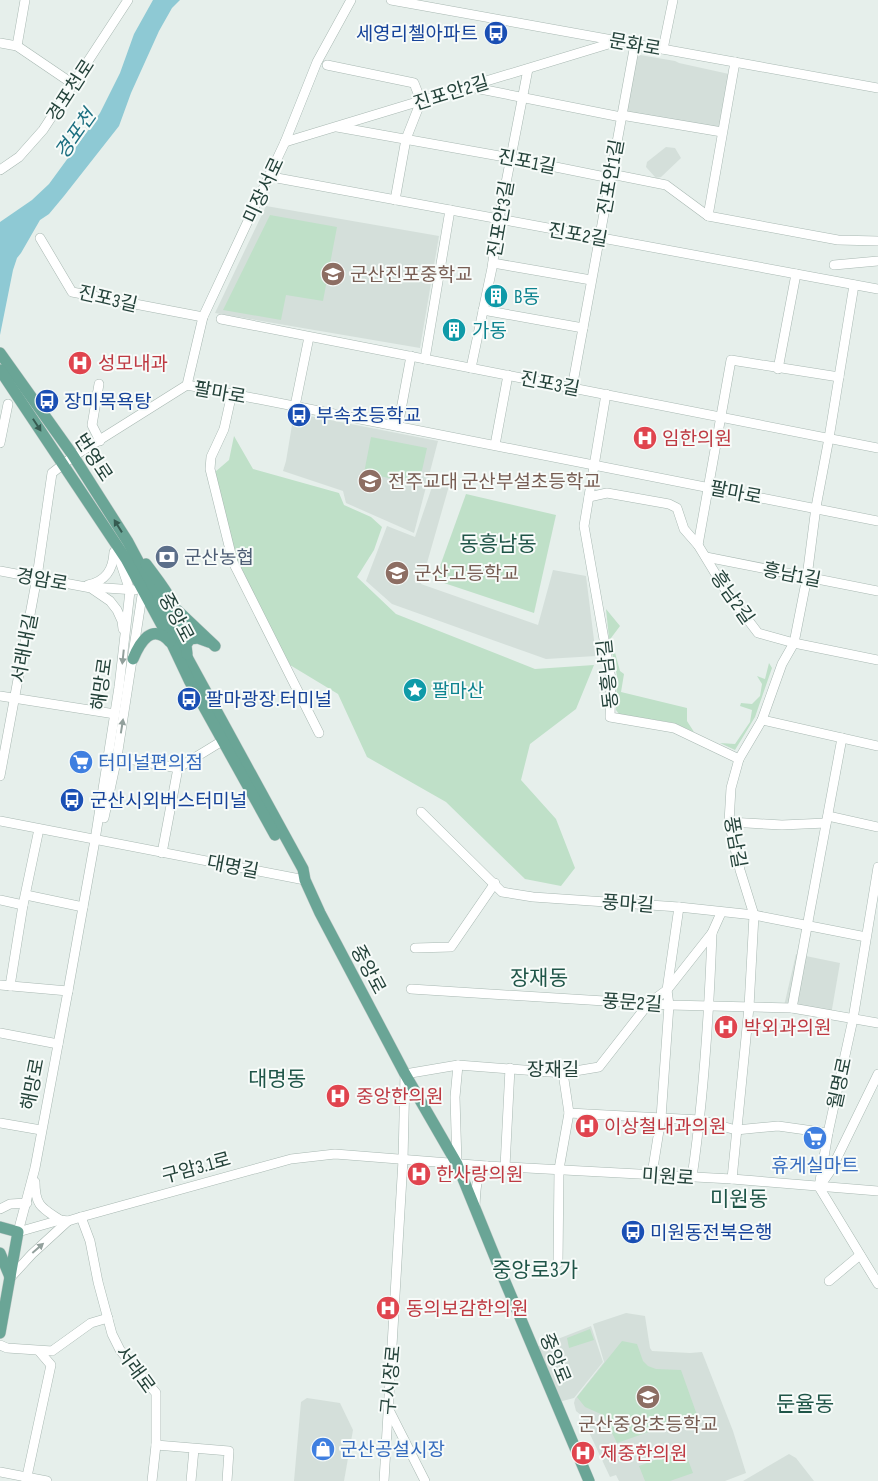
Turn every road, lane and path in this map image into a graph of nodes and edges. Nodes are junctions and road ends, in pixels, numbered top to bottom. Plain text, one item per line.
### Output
1 (25, 0) edge
2 (128, 0) edge
3 (351, 0) edge
4 (391, 0) edge
5 (672, 0) edge
6 (618, 41) junction
7 (0, 43) edge
8 (634, 44) junction
9 (17, 46) junction
10 (663, 49) junction
11 (736, 62) junction
12 (327, 64) dead end
13 (528, 69) junction
14 (74, 84) junction
15 (467, 87) junction
16 (878, 88) edge
17 (522, 99) junction
18 (421, 101) junction
19 (621, 116) junction
20 (336, 126) junction
21 (722, 132) junction
22 (406, 138) junction
23 (285, 142) junction
24 (511, 158) junction
25 (0, 170) edge
26 (277, 178) dead end
27 (610, 178) junction
28 (394, 200) junction
29 (450, 210) junction
30 (708, 216) junction
31 (499, 219) junction
32 (40, 238) dead end
33 (599, 238) junction
34 (878, 241) edge
35 (878, 261) edge
36 (492, 263) junction
37 (834, 265) dead end
38 (796, 274) junction
39 (591, 280) junction
40 (854, 285) junction
41 (878, 289) edge
42 (483, 310) junction
43 (203, 318) junction
44 (221, 319) dead end
45 (583, 328) junction
46 (309, 337) junction
47 (0, 353) edge
48 (412, 356) junction
49 (425, 359) junction
50 (470, 368) junction
51 (778, 369) junction
52 (0, 370) edge
53 (508, 375) junction
54 (839, 377) junction
55 (99, 384) dead end
56 (187, 385) junction
57 (572, 388) junction
58 (232, 393) junction
59 (606, 394) junction
60 (8, 404) dead end
61 (295, 406) junction
62 (722, 417) junction
63 (398, 426) junction
64 (829, 438) junction
65 (100, 441) junction
66 (0, 442) edge
67 (494, 445) junction
68 (878, 448) edge
69 (74, 456) junction
70 (62, 464) junction
71 (594, 464) junction
72 (710, 486) junction
73 (589, 497) junction
74 (816, 507) junction
75 (878, 521) edge
76 (128, 542) junction
77 (114, 543) junction
78 (698, 545) junction
79 (706, 557) junction
80 (0, 571) edge
81 (37, 577) junction
82 (807, 577) junction
83 (83, 586) junction
84 (147, 587) junction
85 (130, 591) junction
86 (878, 591) edge
87 (176, 608) junction
88 (125, 638) junction
89 (794, 642) junction
90 (177, 643) junction
91 (133, 659) junction
92 (188, 659) junction
93 (878, 660) edge
94 (0, 696) edge
95 (14, 698) junction
96 (115, 714) junction
97 (762, 720) junction
98 (319, 733) dead end
99 (842, 738) junction
100 (226, 739) junction
101 (878, 746) edge
102 (117, 757) junction
103 (739, 759) junction
104 (178, 768) junction
105 (0, 771) edge
106 (421, 812) dead end
107 (827, 820) junction
108 (0, 821) edge
109 (729, 822) junction
110 (878, 827) edge
111 (39, 829) junction
112 (95, 840) junction
113 (162, 853) junction
114 (878, 867) edge
115 (305, 880) junction
116 (495, 884) junction
117 (26, 895) junction
118 (0, 900) edge
119 (24, 905) junction
120 (83, 907) junction
121 (679, 907) junction
122 (722, 913) junction
123 (754, 915) junction
124 (807, 925) junction
125 (712, 933) junction
126 (866, 937) junction
127 (415, 948) dead end
128 (0, 985) edge
129 (10, 986) junction
130 (411, 989) dead end
131 (666, 990) junction
132 (68, 991) junction
133 (649, 1003) junction
134 (669, 1005) junction
135 (710, 1005) junction
136 (749, 1007) junction
137 (792, 1008) junction
138 (853, 1019) junction
139 (878, 1023) edge
140 (0, 1033) edge
141 (58, 1044) junction
142 (458, 1065) junction
143 (510, 1068) junction
144 (563, 1073) junction
145 (405, 1074) junction
146 (878, 1074) edge
147 (569, 1113) junction
148 (661, 1118) junction
149 (700, 1120) junction
150 (0, 1123) edge
151 (41, 1130) junction
152 (736, 1130) junction
153 (828, 1133) junction
154 (403, 1160) junction
155 (457, 1164) junction
156 (488, 1166) junction
157 (504, 1167) junction
158 (34, 1168) junction
159 (559, 1169) junction
160 (652, 1174) junction
161 (692, 1178) junction
162 (732, 1179) junction
163 (819, 1187) junction
164 (878, 1191) edge
165 (27, 1203) junction
166 (0, 1209) edge
167 (475, 1209) junction
168 (81, 1217) junction
169 (64, 1221) junction
170 (0, 1227) edge
171 (18, 1232) junction
172 (0, 1253) edge
173 (860, 1255) junction
174 (558, 1263) dead end
175 (10, 1278) junction
176 (829, 1281) dead end
177 (878, 1284) edge
178 (108, 1318) junction
179 (0, 1333) edge
180 (0, 1345) edge
181 (39, 1350) junction
182 (387, 1406) junction
183 (156, 1445) junction
184 (194, 1449) junction
185 (0, 1472) edge
186 (26, 1479) edge
187 (47, 1481) edge
188 (152, 1481) edge
189 (191, 1481) edge
190 (227, 1481) edge
191 (384, 1481) edge
192 (425, 1481) edge
193 (589, 1481) edge

1 - 9 street
2 - 14 street, 경포천로
3 - 23 street, 미장서로
4 - 6 street, 문화로
5 - 10 street
6 - 8 street, 문화로
6 - 13 street, 진포안2길
7 - 9 street
8 - 10 street, 문화로
8 - 19 street, 진포안1길
9 - 14 street
10 - 11 street, 문화로
11 - 16 street, 문화로
11 - 21 street
12 - 18 street
13 - 15 street, 진포안2길
13 - 17 street, 진포안3길
14 - 25 street, 경포천로
15 - 17 street
15 - 18 street, 진포안2길
17 - 19 street
17 - 24 street, 진포안3길
18 - 20 street, 진포안2길
18 - 22 street
19 - 21 street, 진포안1길
19 - 27 street, 진포안1길
20 - 22 street, 진포1길
20 - 23 street, 진포안2길
21 - 30 street
22 - 24 street, 진포1길
22 - 28 street
23 - 43 street, 미장서로
24 - 27 street, 진포1길
24 - 31 street, 진포안3길
26 - 28 street, 진포2길
27 - 30 street, 진포1길
27 - 33 street, 진포안1길
28 - 29 street, 진포2길
29 - 31 street, 진포2길
29 - 49 street
30 - 34 street, 진포1길
31 - 33 street, 진포2길
31 - 36 street, 진포안3길
32 - 43 street, 진포3길
33 - 38 street, 진포2길
33 - 39 street, 진포안1길
35 - 37 street
36 - 39 street
36 - 42 street, 진포안3길
38 - 40 street, 진포2길
38 - 51 street
39 - 45 street, 진포안1길
40 - 41 street, 진포2길
40 - 54 street, 풍남길
42 - 45 street
42 - 50 street, 진포안3길
43 - 56 street, 미장서로
44 - 46 street, 진포3길
45 - 57 street, 진포안1길
46 - 48 street, 진포3길
46 - 61 street
47 - 69 main road, 번영로
48 - 49 street, 진포3길
48 - 63 street
49 - 50 street, 진포3길
50 - 53 street, 진포3길
51 - 54 street
51 - 62 street
52 -> 70 main road, 번영로
53 - 57 street, 진포3길
53 - 67 street
54 - 64 street, 풍남길
55 - 65 street
56 - 58 street, 팔마로
56 - 65 street, 팔마로
57 - 59 street, 진포3길
58 - 61 street, 팔마로
58 - 98 street
59 - 62 street, 진포3길
59 - 71 street
60 - 66 street
61 - 63 street, 팔마로
62 - 64 street, 진포3길
62 - 72 street
63 - 67 street, 팔마로
64 - 68 street, 진포3길
64 - 74 street, 풍남길
65 - 69 street, 팔마로
67 - 71 street, 팔마로
69 - 70 street, 팔마로
76 -> 69 main road, 번영로
70 - 77 main road, 번영로
70 - 81 street, 서래내길
71 - 72 street, 팔마로
71 - 73 street, 동흥남길
72 - 74 street, 팔마로
72 - 78 street
73 - 78 street, 흥남2길
73 - 103 street, 동흥남길
74 - 75 street, 팔마로
74 - 82 street, 풍남길
76 - 84 main road, 번영로
76 - 87 main road
77 - 83 street
77 - 84 main road, 번영로
77 - 85 street
78 - 79 street, 흥남2길
79 - 82 street, 흥남1길
79 - 89 street, 흥남2길
80 - 81 street, 경암로
81 - 83 street, 경암로
81 - 95 street, 서래내길
82 - 86 street, 흥남1길
82 - 89 street, 풍남길
83 - 85 street
83 - 88 street
84 - 85 street
84 - 90 main road, 중앙로
84 - 91 street, 해망로
85 - 88 street, 해망로
87 - 90 main road
87 - 92 main road
88 -> 96 street, 해망로
89 - 93 street, 흥남2길
89 - 97 street, 풍남길
90 - 91 main road
90 - 92 main road, 중앙로
90 - 100 main road, 중앙로
102 -> 91 street, 해망로
92 - 100 main road, 중앙로
94 - 95 street
95 - 96 street
95 - 105 street, 서래내길
96 - 112 street, 해망로
97 - 99 street
97 - 103 street, 풍남길
99 - 101 street
99 - 107 street
100 - 104 street
100 - 115 main road, 중앙로
102 - 104 street
102 - 112 street, 해망로
103 - 109 street, 풍남길
104 - 113 street
106 - 116 street, 풍마길
107 - 109 street
107 - 110 street
107 - 124 street
108 - 111 street
109 - 123 street, 풍남길
111 - 112 street
111 - 117 street
112 - 113 street, 대명길
112 - 120 street, 해망로
113 - 115 street, 대명길
114 - 126 street, 월명로
115 - 145 main road, 중앙로
116 - 121 street, 풍마길
116 - 127 street
117 - 119 street
117 - 120 street
118 - 119 street
119 - 129 street
120 - 132 street, 해망로
121 - 122 street, 풍마길
121 - 131 street
122 - 123 street, 풍마길
122 - 125 street, 장재길
123 - 124 street, 풍마길
123 - 136 street, 풍남길
124 - 126 street, 풍마길
124 - 137 street
125 - 131 street, 장재길
125 - 135 street
126 - 138 street, 월명로
128 - 129 street
129 - 132 street
130 - 133 street, 풍문2길
131 - 133 street, 장재길
131 - 134 street
132 - 141 street, 해망로
133 - 134 street, 풍문2길
133 - 144 street, 장재길
134 - 135 street, 풍문2길
134 - 148 street
135 - 136 street, 풍문2길
135 - 149 street
136 - 137 street, 풍문2길
136 - 152 street, 풍남길
137 - 138 street, 풍문2길
138 - 139 street, 풍문2길
138 - 153 street, 월명로
140 - 141 street
141 - 151 street, 해망로
142 - 143 street, 장재길
142 - 145 street, 장재길
142 - 155 street, 중앙로
143 - 144 street, 장재길
143 - 157 street
144 - 147 street
145 - 154 street, 중앙로
145 - 155 main road, 중앙로
146 - 163 street
147 - 148 street
147 - 159 street
148 - 149 street
148 - 160 street
149 - 152 street
149 - 161 street
150 - 151 street
151 - 158 street, 해망로
152 - 153 street
152 - 162 street, 풍남길
153 - 163 street, 월명로
154 - 155 street, 구암3.1로
154 - 168 street, 구암3.1로
154 - 182 street, 구시장로
155 - 156 street, 미원로
155 - 167 main road, 중앙로
156 - 157 street, 미원로
156 - 167 street
157 - 159 street, 미원로
158 - 165 street, 해망로
158 - 169 street
159 - 160 street, 미원로
159 - 174 street
160 - 161 street, 미원로
161 - 162 street, 미원로
162 - 163 street, 미원로
163 - 164 street, 미원로
163 - 173 street
165 - 166 street
165 - 171 street, 해망로
167 - 193 main road, 중앙로
168 - 169 street, 구암3.1로
168 - 178 street, 서래로
169 - 171 street, 구암3.1로
175 -> 169 street
170 - 171 main road
171 - 175 main road, 해망로
172 - 175 main road
173 - 176 street
173 - 177 street
175 - 179 main road, 해망로
178 - 181 street
178 - 183 street, 서래로
180 - 181 street
181 - 186 street
182 - 191 street, 구시장로
182 - 192 street
183 - 184 street
183 - 188 street, 서래로
184 - 189 street
184 - 190 street
185 - 186 street
186 - 187 street

